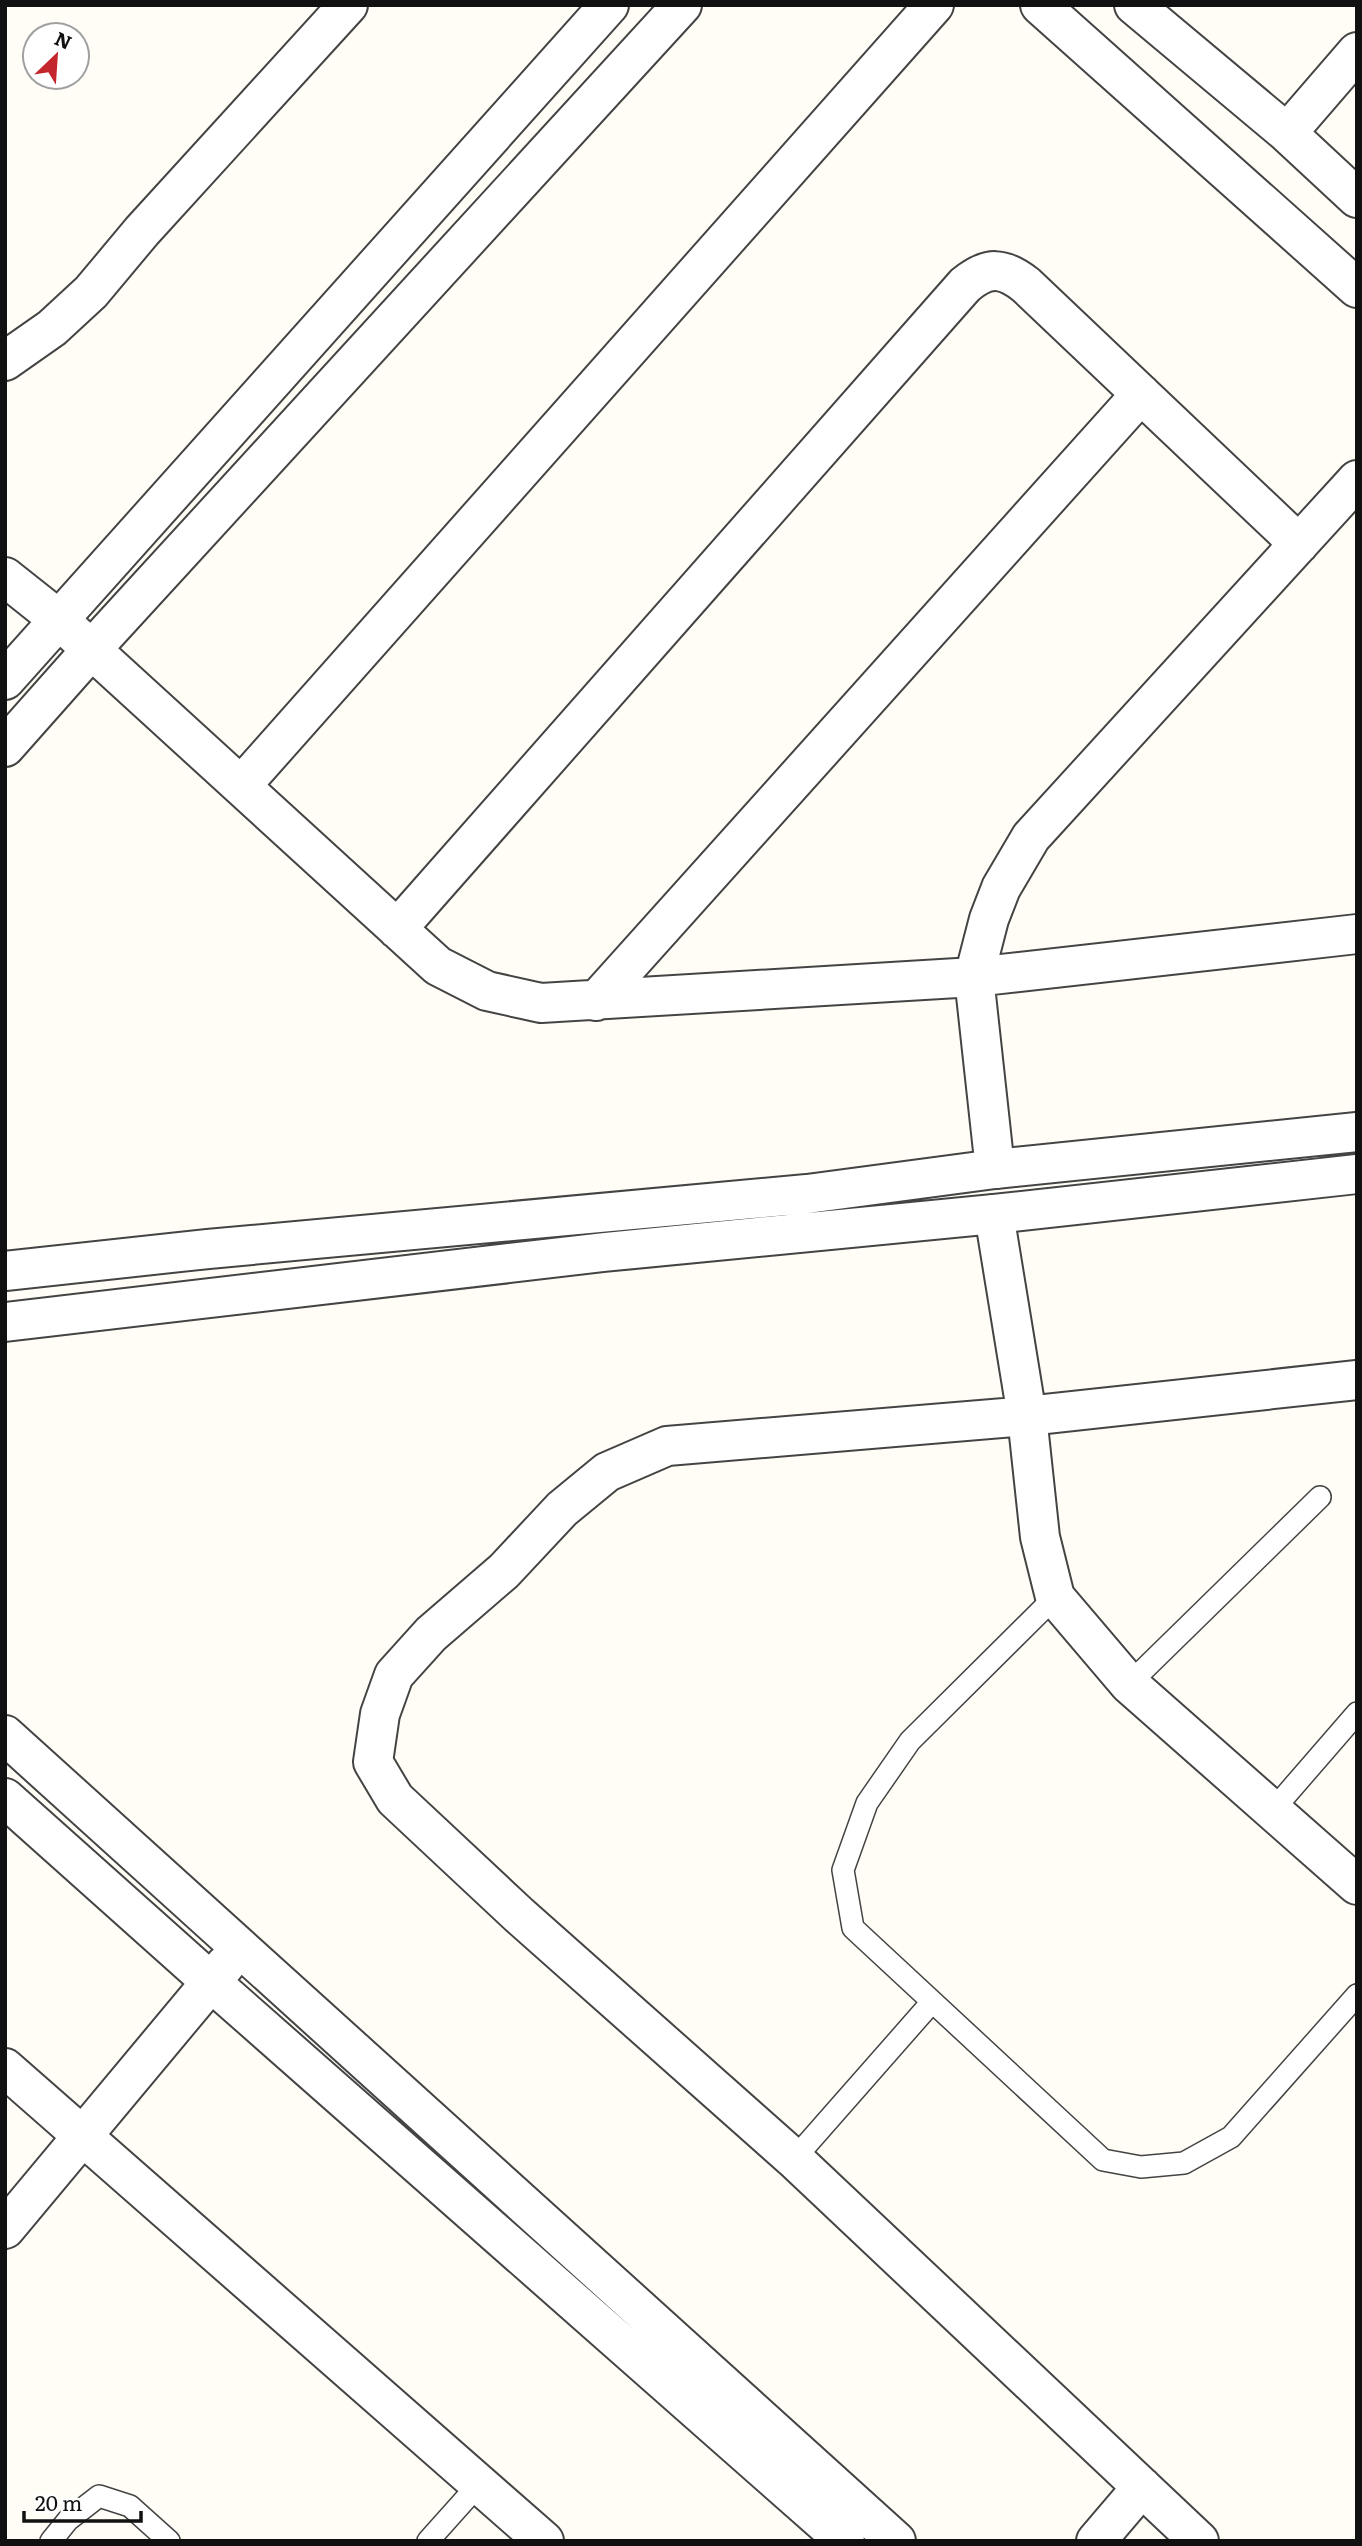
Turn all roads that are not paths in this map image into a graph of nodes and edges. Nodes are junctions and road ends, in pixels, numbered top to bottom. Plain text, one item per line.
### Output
1 (348, 5) edge
2 (610, 5) edge
3 (682, 5) edge
4 (934, 5) edge
5 (1040, 5) edge
6 (1134, 5) edge
7 (1357, 52) edge
8 (1287, 133) junction
9 (1357, 198) edge
10 (1357, 288) edge
11 (5, 361) edge
12 (1140, 394) junction
13 (1357, 480) edge
14 (1298, 544) junction
15 (5, 578) edge
16 (58, 619) junction
17 (91, 650) junction
18 (5, 680) edge
19 (5, 747) edge
20 (241, 786) junction
21 (397, 929) junction
22 (1357, 934) edge
23 (974, 978) junction
24 (596, 1001) junction
25 (1357, 1132) edge
26 (995, 1168) junction
27 (1357, 1174) edge
28 (995, 1214) junction
29 (5, 1271) edge
30 (5, 1322) edge
31 (1357, 1380) edge
32 (1027, 1416) junction
33 (1320, 1497) dead end
34 (1055, 1597) junction
35 (1129, 1684) junction
36 (1357, 1713) edge
37 (5, 1735) edge
38 (5, 1798) edge
39 (1273, 1810) junction
40 (1357, 1885) edge
41 (240, 1948) junction
42 (211, 1982) junction
43 (1357, 1995) edge
44 (932, 2002) junction
45 (5, 2068) edge
46 (83, 2138) junction
47 (794, 2159) junction
48 (5, 2229) edge
49 (479, 2484) junction
50 (1142, 2487) junction
51 (51, 2541) edge
52 (169, 2541) edge
53 (428, 2541) edge
54 (544, 2541) edge
55 (845, 2541) edge
56 (896, 2541) edge
57 (1096, 2541) edge
58 (1199, 2541) edge

1 - 11 street
2 - 16 street
3 - 17 street
4 - 20 street
5 - 10 street
6 - 8 street
7 - 8 street
8 - 9 street
12 - 14 street
12 - 21 street
12 - 24 street
13 - 14 street
14 - 23 street
15 - 16 street
16 - 17 street
16 - 18 street
17 - 19 street
17 - 20 street
20 - 21 street
21 - 24 street
22 - 23 street
23 - 24 street
23 - 26 street
25 - 26 street
26 - 29 street
27 - 28 street
28 - 30 street
28 - 32 street
31 - 32 street
32 - 34 street
32 - 47 street
33 - 35 lane
34 - 35 street
34 - 44 lane
35 - 39 street
36 - 39 lane
37 - 41 street
38 - 42 street
39 - 40 street
41 - 42 street
41 - 56 street
42 - 46 street
42 - 55 street
43 - 44 lane
44 - 47 lane
45 - 46 street
46 - 48 street
46 - 49 street
47 - 50 street
49 - 53 lane
49 - 54 street
50 - 57 street
50 - 58 street
51 - 52 lane

